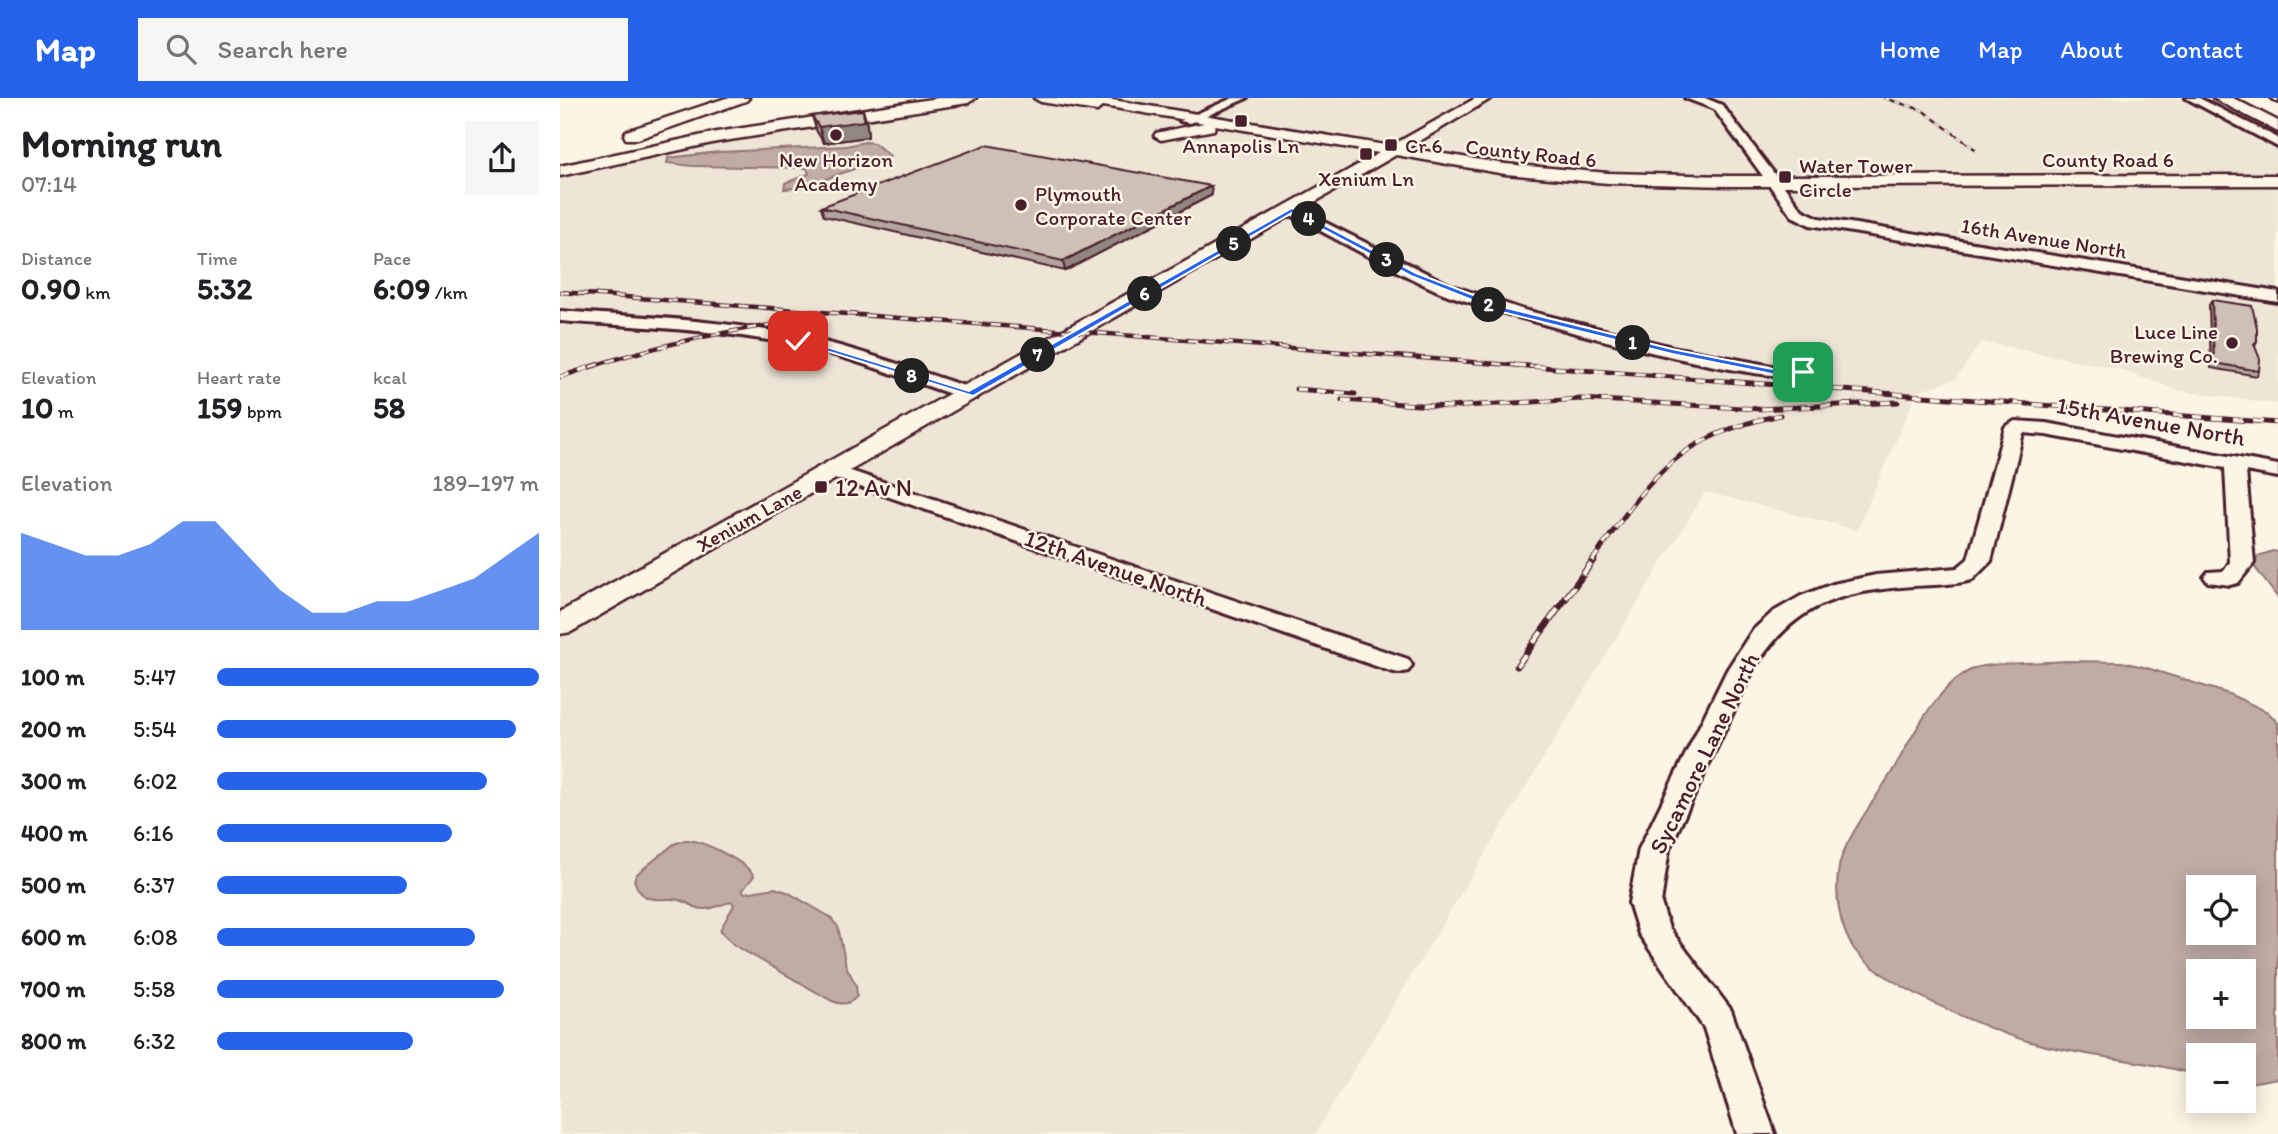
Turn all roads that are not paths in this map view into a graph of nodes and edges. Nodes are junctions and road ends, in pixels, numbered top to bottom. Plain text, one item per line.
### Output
1 (741, 98) edge
2 (968, 98) edge
3 (1041, 98) edge
4 (1077, 98) edge
5 (1242, 98) edge
6 (1485, 98) edge
7 (1690, 98) edge
8 (2192, 98) edge
9 (2221, 98) edge
10 (2245, 98) edge
11 (816, 104) dead end
12 (755, 111) dead end
13 (2278, 114) edge
14 (1192, 119) junction
15 (1220, 127) junction
16 (2278, 127) edge
17 (1161, 136) dead end
18 (621, 138) dead end
19 (2278, 143) edge
20 (585, 148) dead end
21 (1390, 153) junction
22 (560, 157) edge
23 (560, 170) edge
24 (1773, 180) junction
25 (2278, 180) edge
26 (1292, 210) junction
27 (2278, 297) edge
28 (560, 316) edge
29 (1803, 372) dead end
30 (970, 394) junction
31 (2015, 427) joint
32 (2235, 463) junction
33 (833, 471) junction
34 (2278, 471) edge
35 (2216, 578) dead end
36 (560, 625) edge
37 (1399, 665) dead end
38 (1756, 1134) edge

1 - 18 highway
2 - 23 highway
3 - 14 main road, County Road 6
4 - 14 main road, County Road 6
5 - 14 street
6 - 21 main road, Xenium Lane
7 - 24 street
8 - 19 street
9 - 16 highway
10 - 13 highway
11 - 23 highway
12 - 22 highway
14 - 15 main road, County Road 6
14 - 21 main road, County Road 6
15 - 17 main road
15 - 21 main road, County Road 6
20 - 22 highway
21 - 24 main road, County Road 6
21 - 26 main road, Xenium Lane
24 - 25 main road, County Road 6
24 - 27 street, 16th Avenue North
26 - 29 street
26 - 30 main road, Xenium Lane
28 - 30 street
30 - 33 main road, Xenium Lane
31 - 32 street, 15th Avenue North
31 - 38 street, Sycamore Lane North
32 - 34 street, 15th Avenue North
32 - 35 street
33 - 36 main road, Xenium Lane
33 - 37 street, 12th Avenue North

